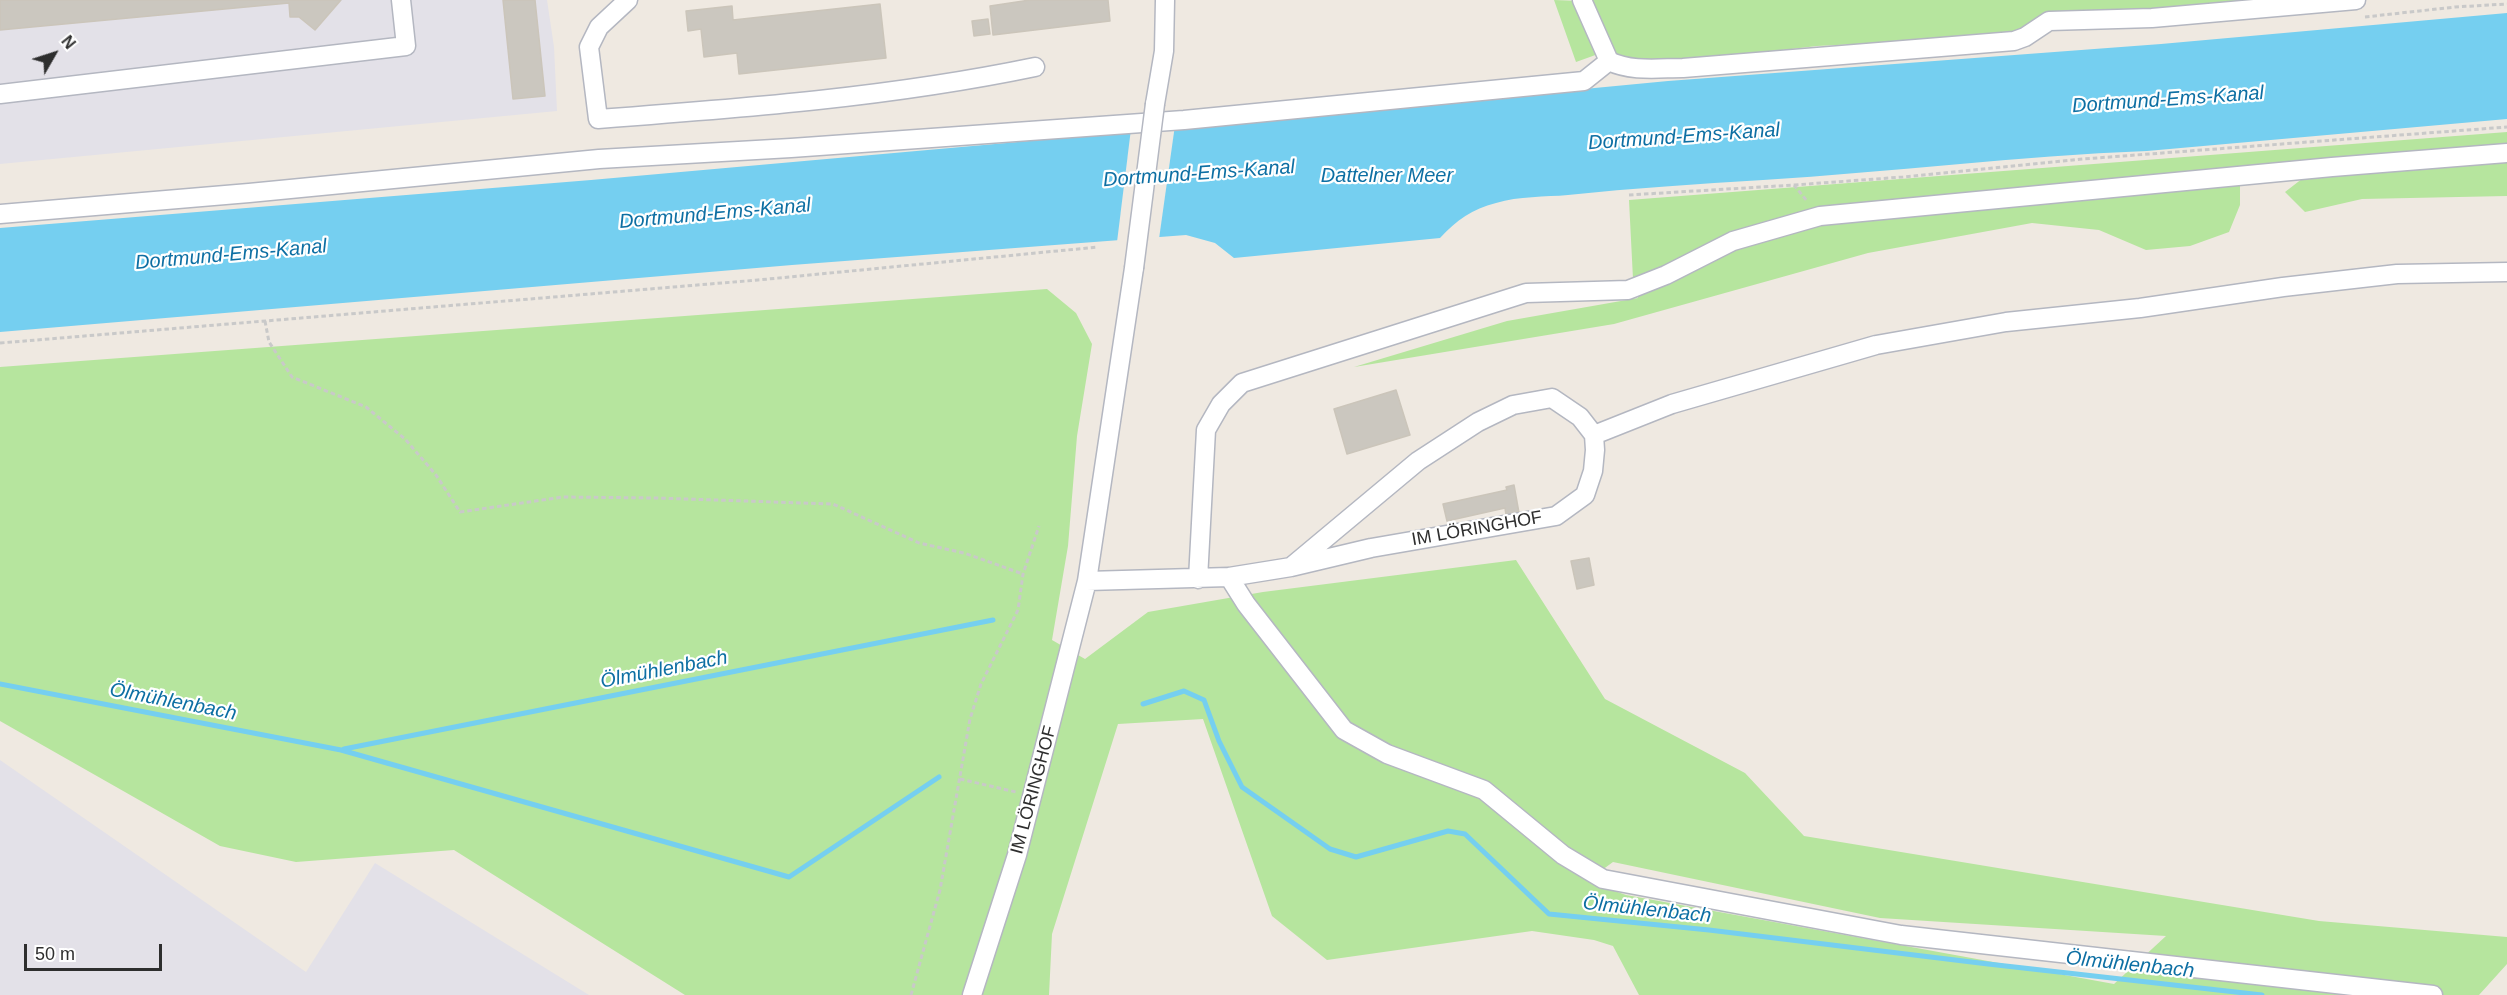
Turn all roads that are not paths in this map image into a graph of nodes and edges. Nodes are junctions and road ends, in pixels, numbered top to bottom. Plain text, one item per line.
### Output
1 (401, 0) edge
2 (628, 0) edge
3 (1165, 0) edge
4 (1582, 0) edge
5 (2356, 0) edge
6 (1609, 61) junction
7 (1035, 67) dead end
8 (0, 94) edge
9 (2507, 153) edge
10 (0, 214) edge
11 (2507, 272) edge
12 (1594, 435) junction
13 (1291, 567) junction
14 (1229, 577) junction
15 (1198, 579) junction
16 (1087, 581) junction
17 (972, 995) edge
18 (2433, 995) edge

1 - 8 street
2 - 7 street
3 - 16 street, IM LÖRINGHOF, bridge
4 - 6 street
5 - 6 street
6 - 10 street
9 - 15 street
11 - 12 street
12 - 13 street, IM LÖRINGHOF
12 - 13 street
13 - 14 street, IM LÖRINGHOF
14 - 15 street, IM LÖRINGHOF
14 - 18 street
15 - 16 street, IM LÖRINGHOF
16 - 17 street, IM LÖRINGHOF

